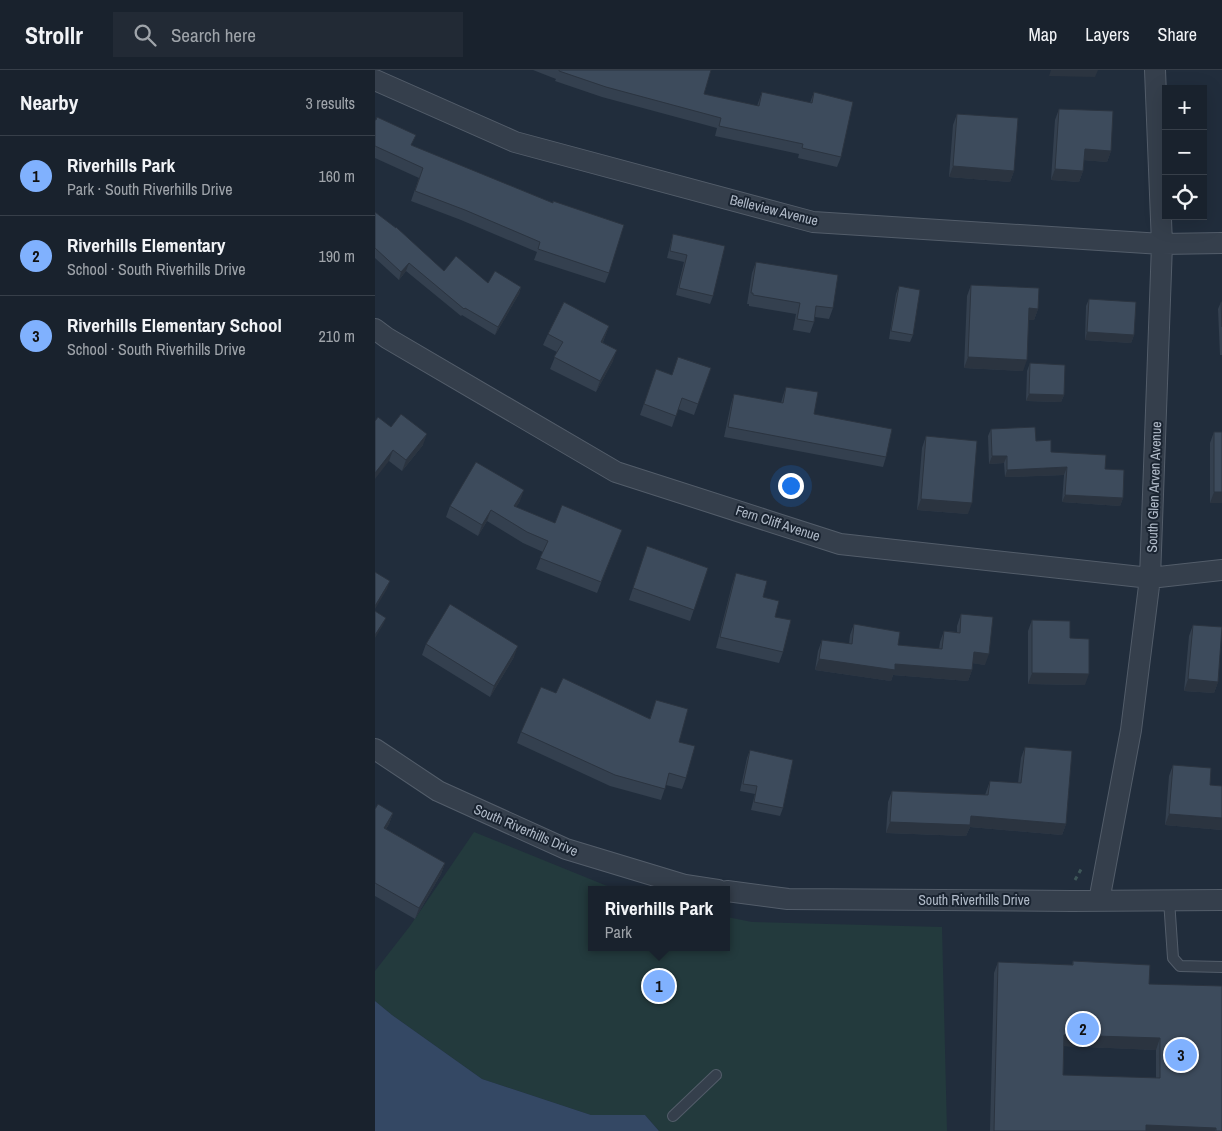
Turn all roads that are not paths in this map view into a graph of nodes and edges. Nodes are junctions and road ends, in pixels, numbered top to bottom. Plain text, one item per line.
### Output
1 (1155, 70) edge
2 (375, 80) edge
3 (1222, 242) edge
4 (1162, 244) junction
5 (375, 329) edge
6 (1222, 570) edge
7 (1150, 578) junction
8 (375, 749) edge
9 (692, 886) edge
10 (730, 891) edge
11 (1169, 900) junction
12 (1222, 900) edge
13 (1099, 901) junction
14 (1222, 967) edge
15 (716, 1076) dead end
16 (673, 1116) dead end

1 - 4 street, South Glen Arven Avenue
2 - 4 street, Belleview Avenue
3 - 4 street, Belleview Avenue
4 - 7 street, South Glen Arven Avenue
5 - 7 street, Fern Cliff Avenue
6 - 7 street, Fern Cliff Avenue
7 - 13 street, South Glen Arven Avenue
8 - 9 street, South Riverhills Drive
10 - 13 street, South Riverhills Drive
11 - 12 street, South Riverhills Drive
11 - 13 street, South Riverhills Drive
11 - 14 lane
15 - 16 lane

